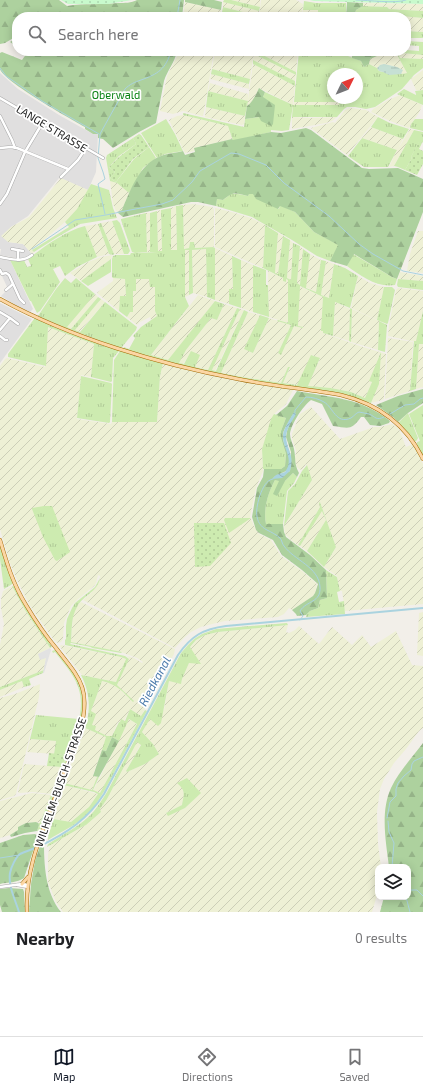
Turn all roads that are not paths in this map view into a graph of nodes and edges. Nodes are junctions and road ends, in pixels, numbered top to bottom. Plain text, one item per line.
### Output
1 (0, 98) edge
2 (0, 116) edge
3 (43, 122) junction
4 (0, 148) edge
5 (15, 148) junction
6 (86, 148) junction
7 (25, 152) junction
8 (103, 158) dead end
9 (68, 169) junction
10 (61, 177) dead end
11 (0, 204) edge
12 (12, 250) dead end
13 (18, 250) junction
14 (23, 251) dead end
15 (32, 255) dead end
16 (0, 257) edge
17 (18, 260) junction
18 (0, 270) edge
19 (13, 284) junction
20 (6, 290) dead end
21 (0, 299) edge
22 (24, 303) dead end
23 (0, 312) edge
24 (10, 318) junction
25 (18, 324) dead end
26 (0, 330) edge
27 (0, 336) edge
28 (7, 340) dead end
29 (423, 459) edge
30 (0, 540) edge
31 (29, 876) junction
32 (22, 884) junction
33 (15, 885) junction
34 (28, 886) junction
35 (0, 887) edge
36 (27, 912) edge

1 - 3 street, LANGE STRASSE
2 - 5 street
3 - 6 street, LANGE STRASSE
3 - 7 street
4 - 5 street
5 - 7 street
6 - 8 street, LANGE STRASSE
6 - 9 street
7 - 9 street
7 - 11 street
9 - 10 street
12 - 13 street
13 - 14 street
13 - 17 street
15 - 17 street
16 - 17 street
18 - 19 street
19 - 20 street
19 - 22 street
21 - 29 main road
23 - 24 street
24 - 25 street
24 - 26 street
27 - 28 street
30 - 31 main road, WILHELM-BUSCH-STRASSE
31 - 32 main road
31 - 34 main road, WILHELM-BUSCH-STRASSE
32 - 33 street
32 - 34 street
33 - 34 street
33 - 35 street
34 - 36 main road, WILHELM-BUSCH-STRASSE

